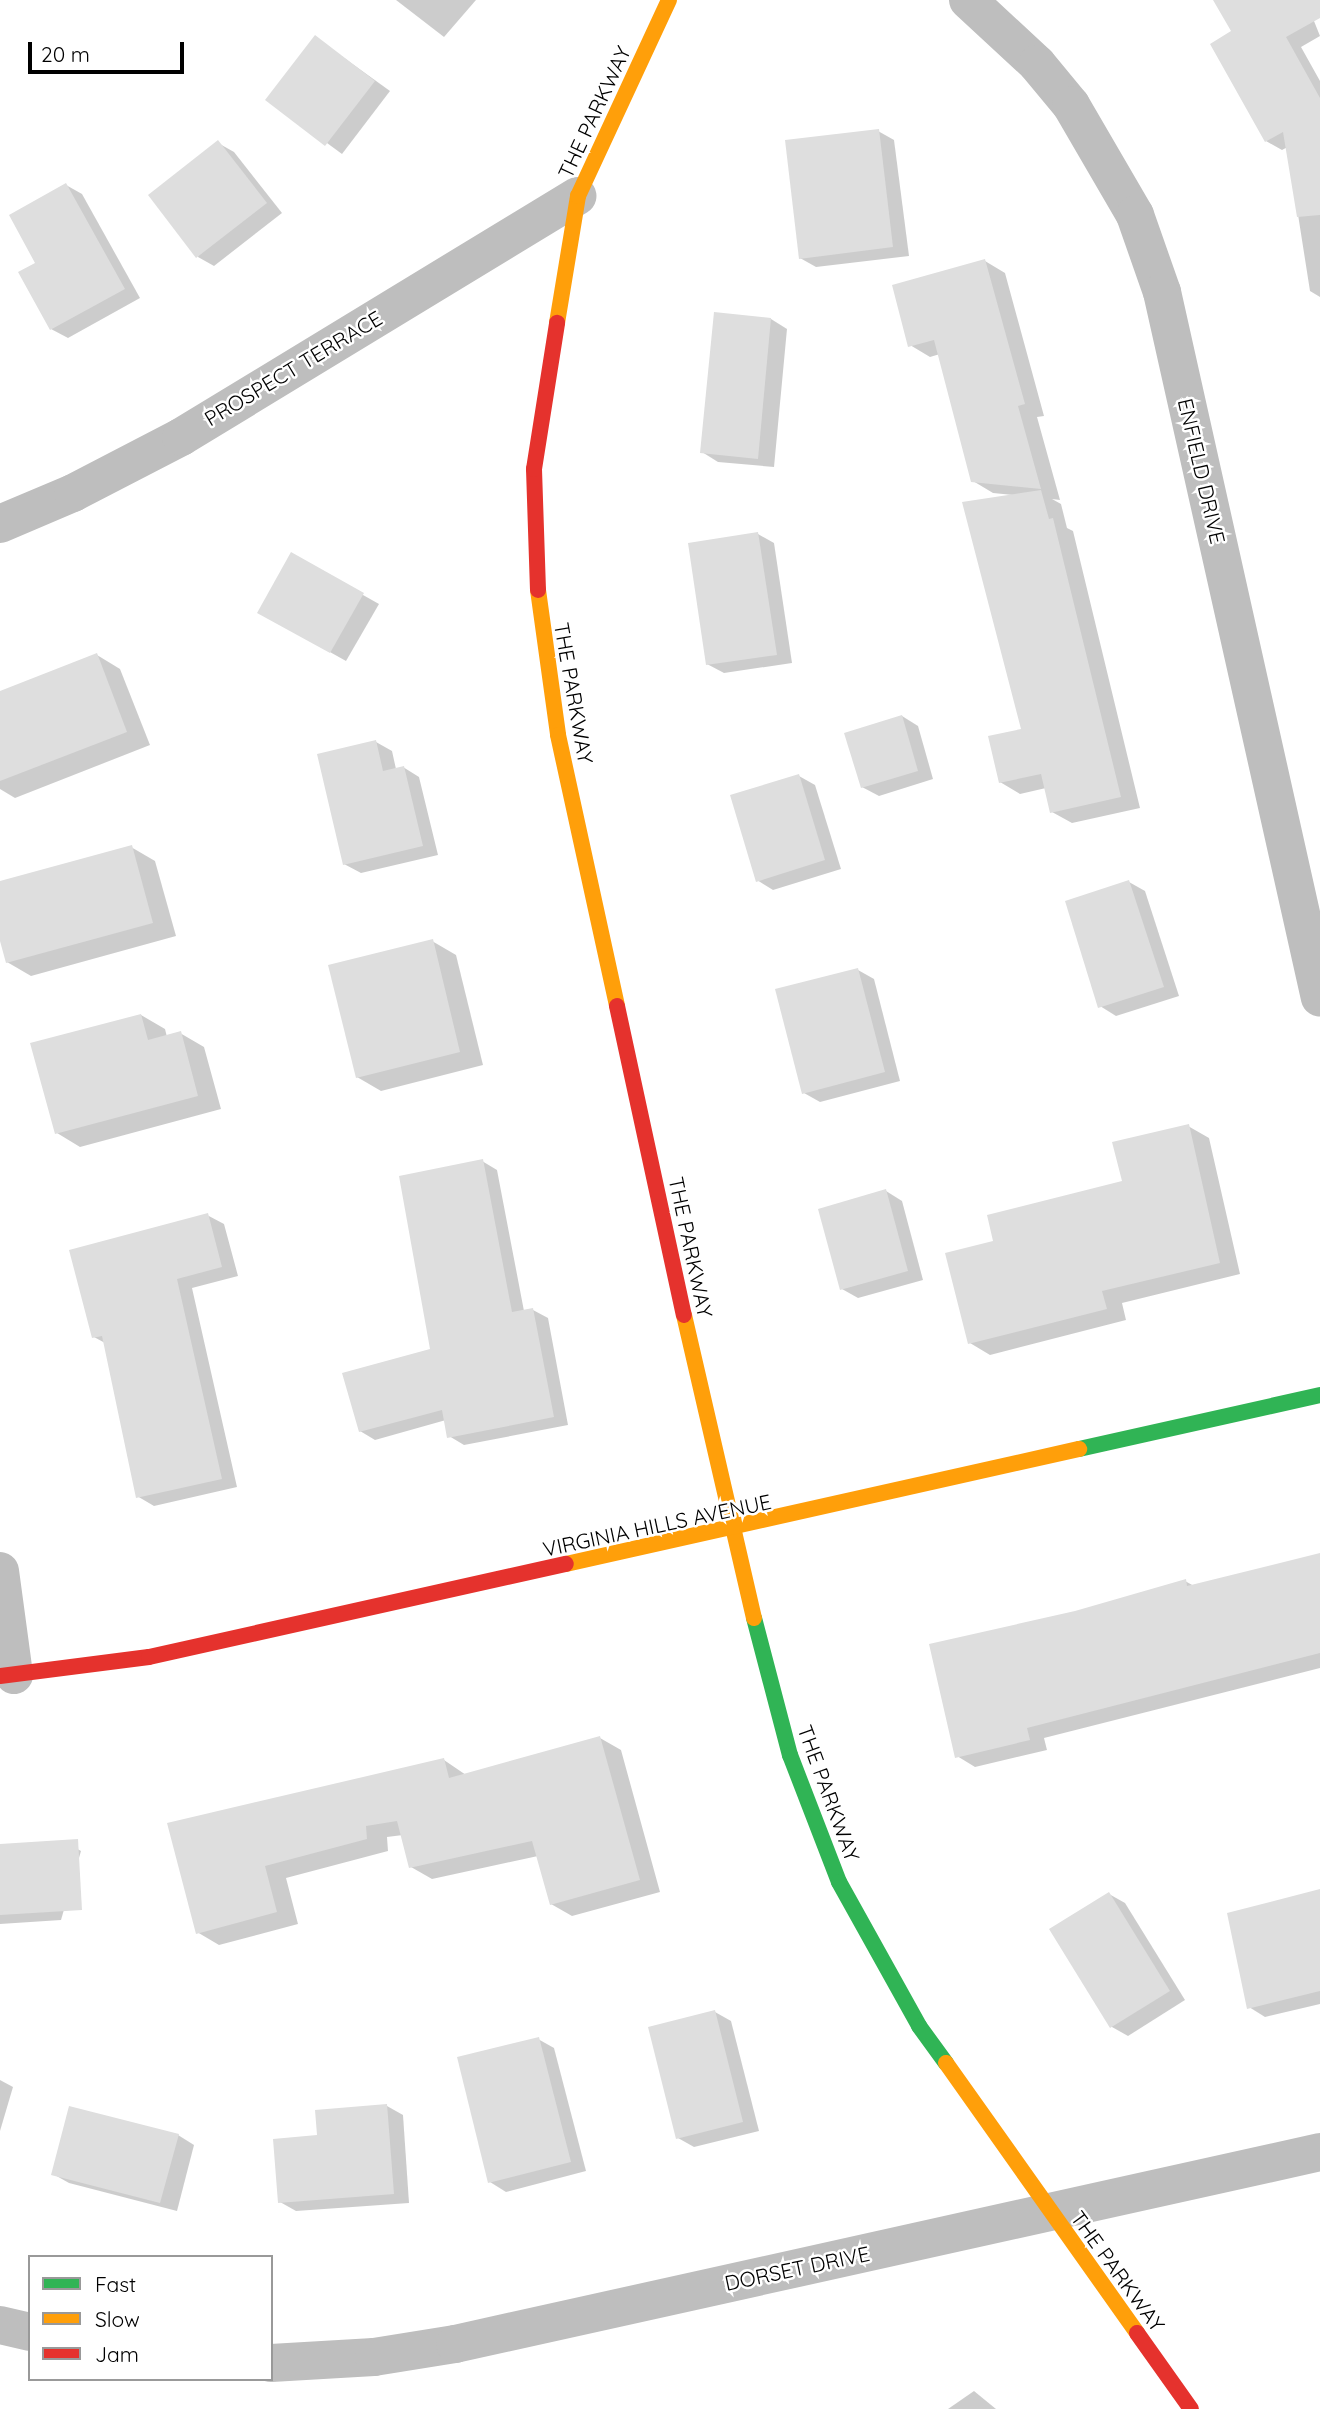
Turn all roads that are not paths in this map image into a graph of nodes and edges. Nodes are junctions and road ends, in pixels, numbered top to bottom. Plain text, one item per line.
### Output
1 (669, 0) edge
2 (968, 0) edge
3 (578, 196) junction
4 (0, 524) edge
5 (1320, 998) edge
6 (1320, 1395) edge
7 (731, 1530) junction
8 (0, 1571) edge
9 (7, 1675) edge
10 (1320, 2152) edge
11 (1050, 2213) junction
12 (0, 2325) edge
13 (28, 2332) edge
14 (273, 2363) edge
15 (1191, 2409) edge

1 - 3 street, THE PARKWAY
2 - 5 street, ENFIELD DRIVE
3 - 4 street, PROSPECT TERRACE
3 - 7 street, THE PARKWAY
6 - 7 street, VIRGINIA HILLS AVENUE
7 - 9 street, VIRGINIA HILLS AVENUE
7 - 11 street, THE PARKWAY
8 - 9 street
10 - 11 street, DORSET DRIVE
11 - 14 street, DORSET DRIVE
11 - 15 street, THE PARKWAY
12 - 13 street

